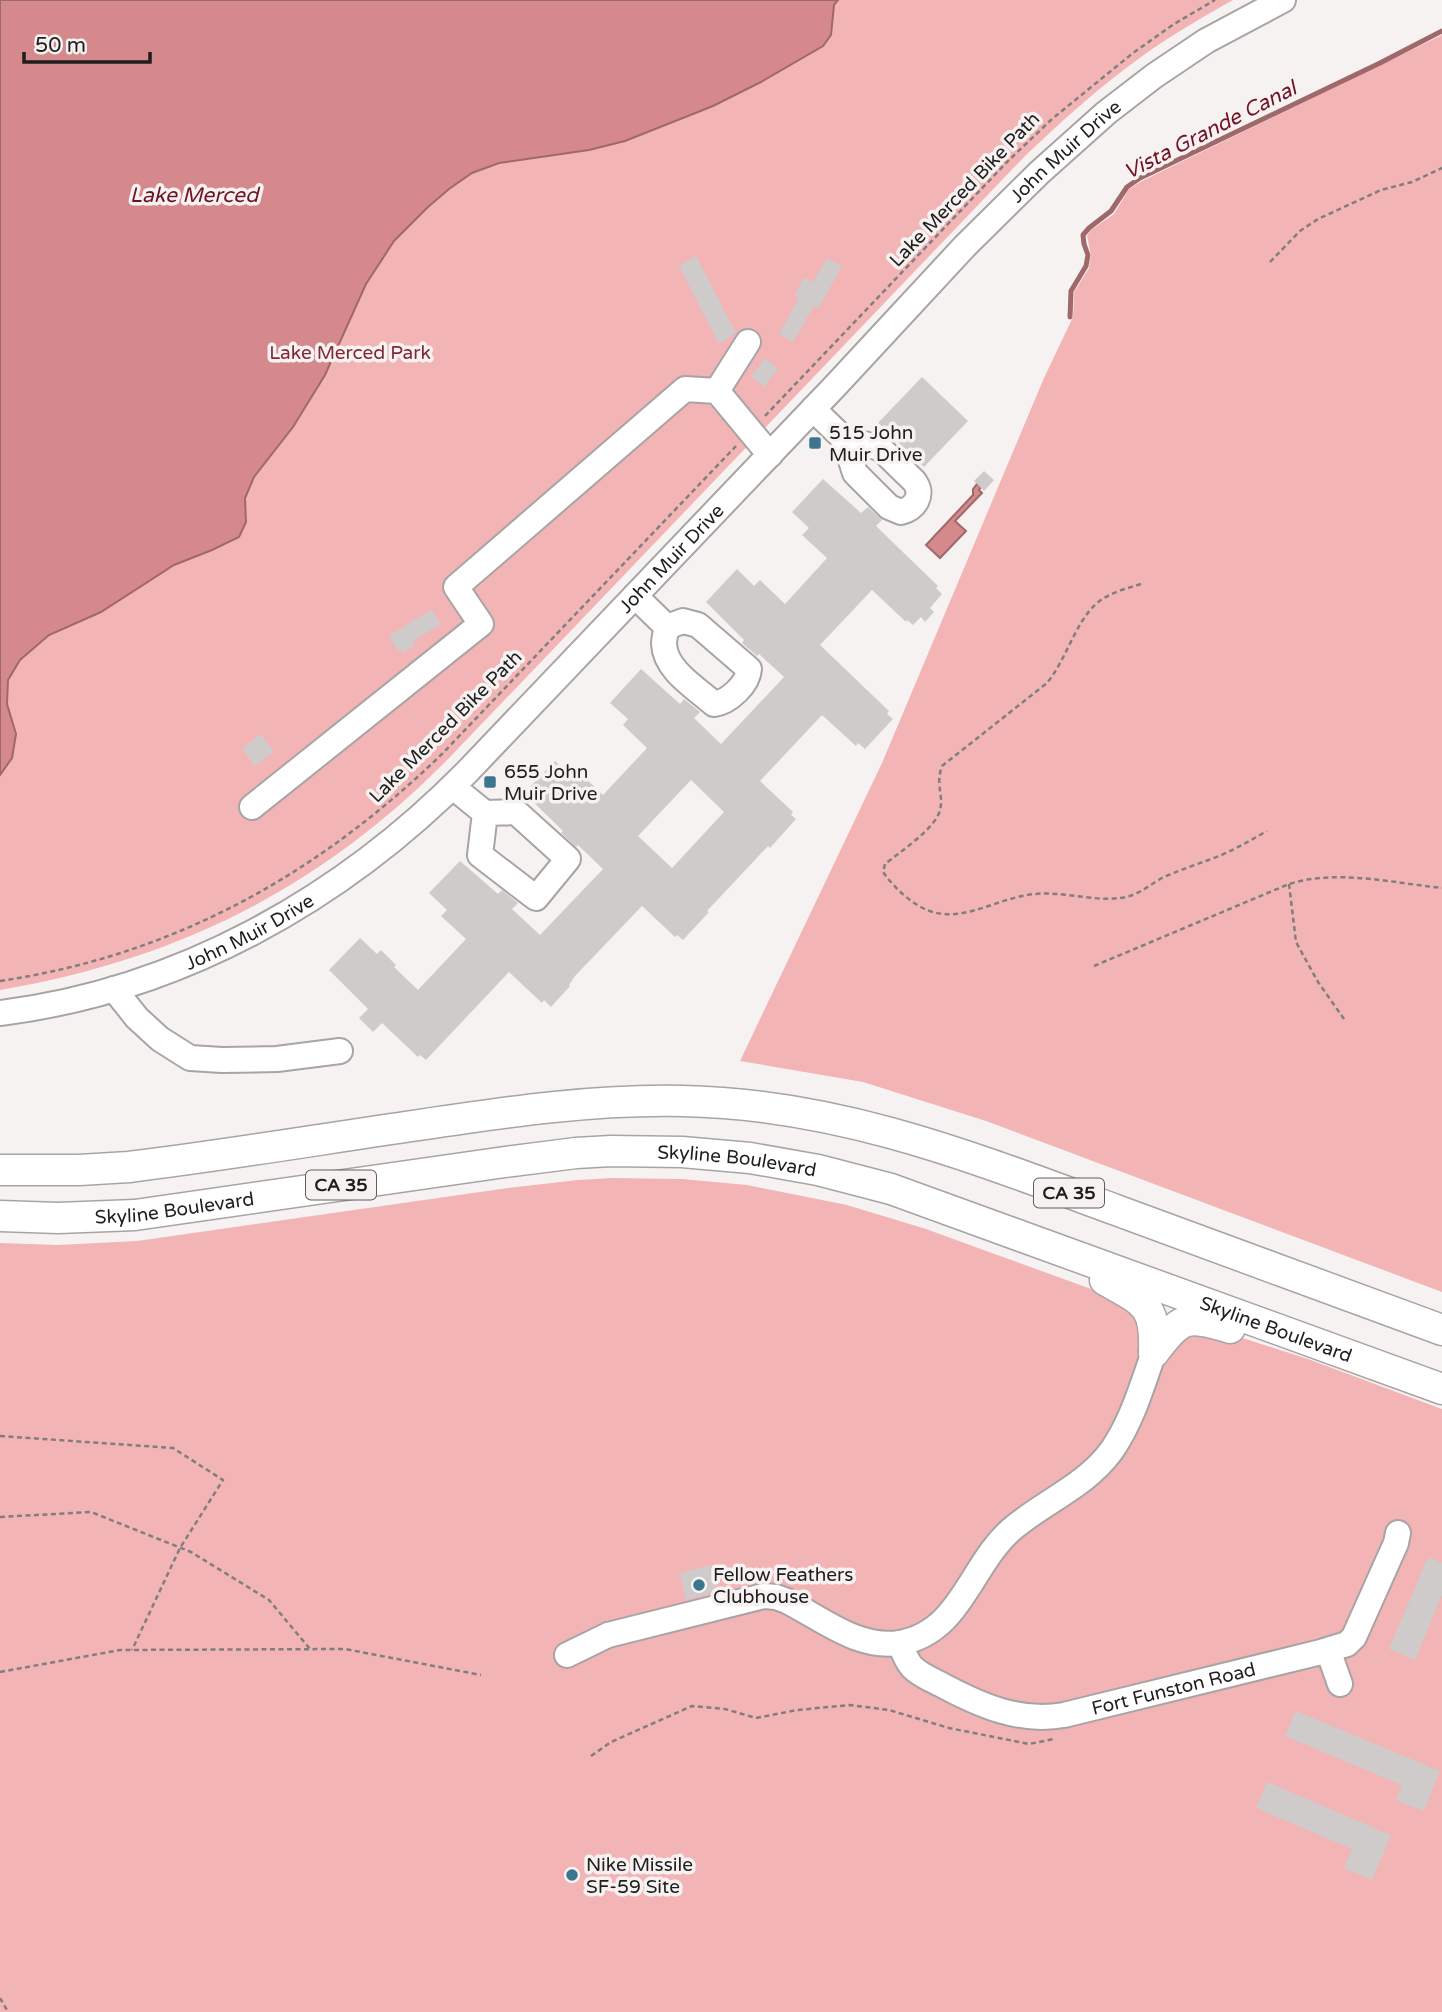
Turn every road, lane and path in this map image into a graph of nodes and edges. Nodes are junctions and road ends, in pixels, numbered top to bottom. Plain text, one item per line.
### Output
1 (1215, 0) edge
2 (1283, 0) edge
3 (1442, 168) edge
4 (1270, 262) dead end
5 (748, 342) dead end
6 (717, 391) junction
7 (813, 409) junction
8 (765, 416) dead end
9 (844, 439) dead end
10 (733, 449) dead end
11 (770, 455) junction
12 (1140, 584) dead end
13 (635, 596) junction
14 (667, 627) dead end
15 (453, 787) junction
16 (251, 807) dead end
17 (485, 813) dead end
18 (1267, 831) dead end
19 (1289, 884) junction
20 (1442, 888) edge
21 (1094, 966) dead end
22 (0, 981) edge
23 (114, 989) junction
24 (0, 1013) edge
25 (1344, 1019) dead end
26 (341, 1051) dead end
27 (0, 1170) edge
28 (0, 1216) edge
29 (1065, 1251) junction
30 (1442, 1330) edge
31 (1154, 1352) junction
32 (1353, 1356) junction
33 (1442, 1389) edge
34 (0, 1436) edge
35 (0, 1517) edge
36 (1398, 1533) dead end
37 (180, 1548) junction
38 (900, 1643) junction
39 (310, 1649) junction
40 (132, 1650) junction
41 (1328, 1650) junction
42 (567, 1655) dead end
43 (0, 1672) edge
44 (481, 1675) dead end
45 (1340, 1684) dead end
46 (1052, 1717) junction
47 (591, 1756) dead end
48 (0, 1998) edge
49 (8, 2012) edge

1 - 8 path, Lake Merced Bike Path
2 - 7 street, John Muir Drive
3 - 4 path
5 - 6 street
6 - 11 street
6 - 16 street
7 - 9 street
7 - 11 street, John Muir Drive
10 - 22 path, Lake Merced Bike Path
11 - 13 street, John Muir Drive
12 - 18 path
13 - 14 street
13 - 15 street, John Muir Drive
15 - 17 street
15 - 23 street, John Muir Drive
19 - 20 path
19 - 21 path
19 - 25 path
23 - 24 street, John Muir Drive
23 - 26 street
27 - 30 main road, CA 35
28 - 29 main road, Skyline Boulevard / CA 35
29 - 31 main road
29 - 32 main road, Skyline Boulevard / CA 35
31 - 32 main road
31 - 38 street
32 - 33 main road, Skyline Boulevard / CA 35
34 - 37 path
35 - 37 path
36 - 41 street, Fort Funston Road
37 - 39 path
37 - 40 path
38 - 42 street
38 - 46 street, Fort Funston Road
39 - 40 path
39 - 44 path
40 - 43 path
41 - 45 street
41 - 46 street, Fort Funston Road
46 - 47 path
48 - 49 path

